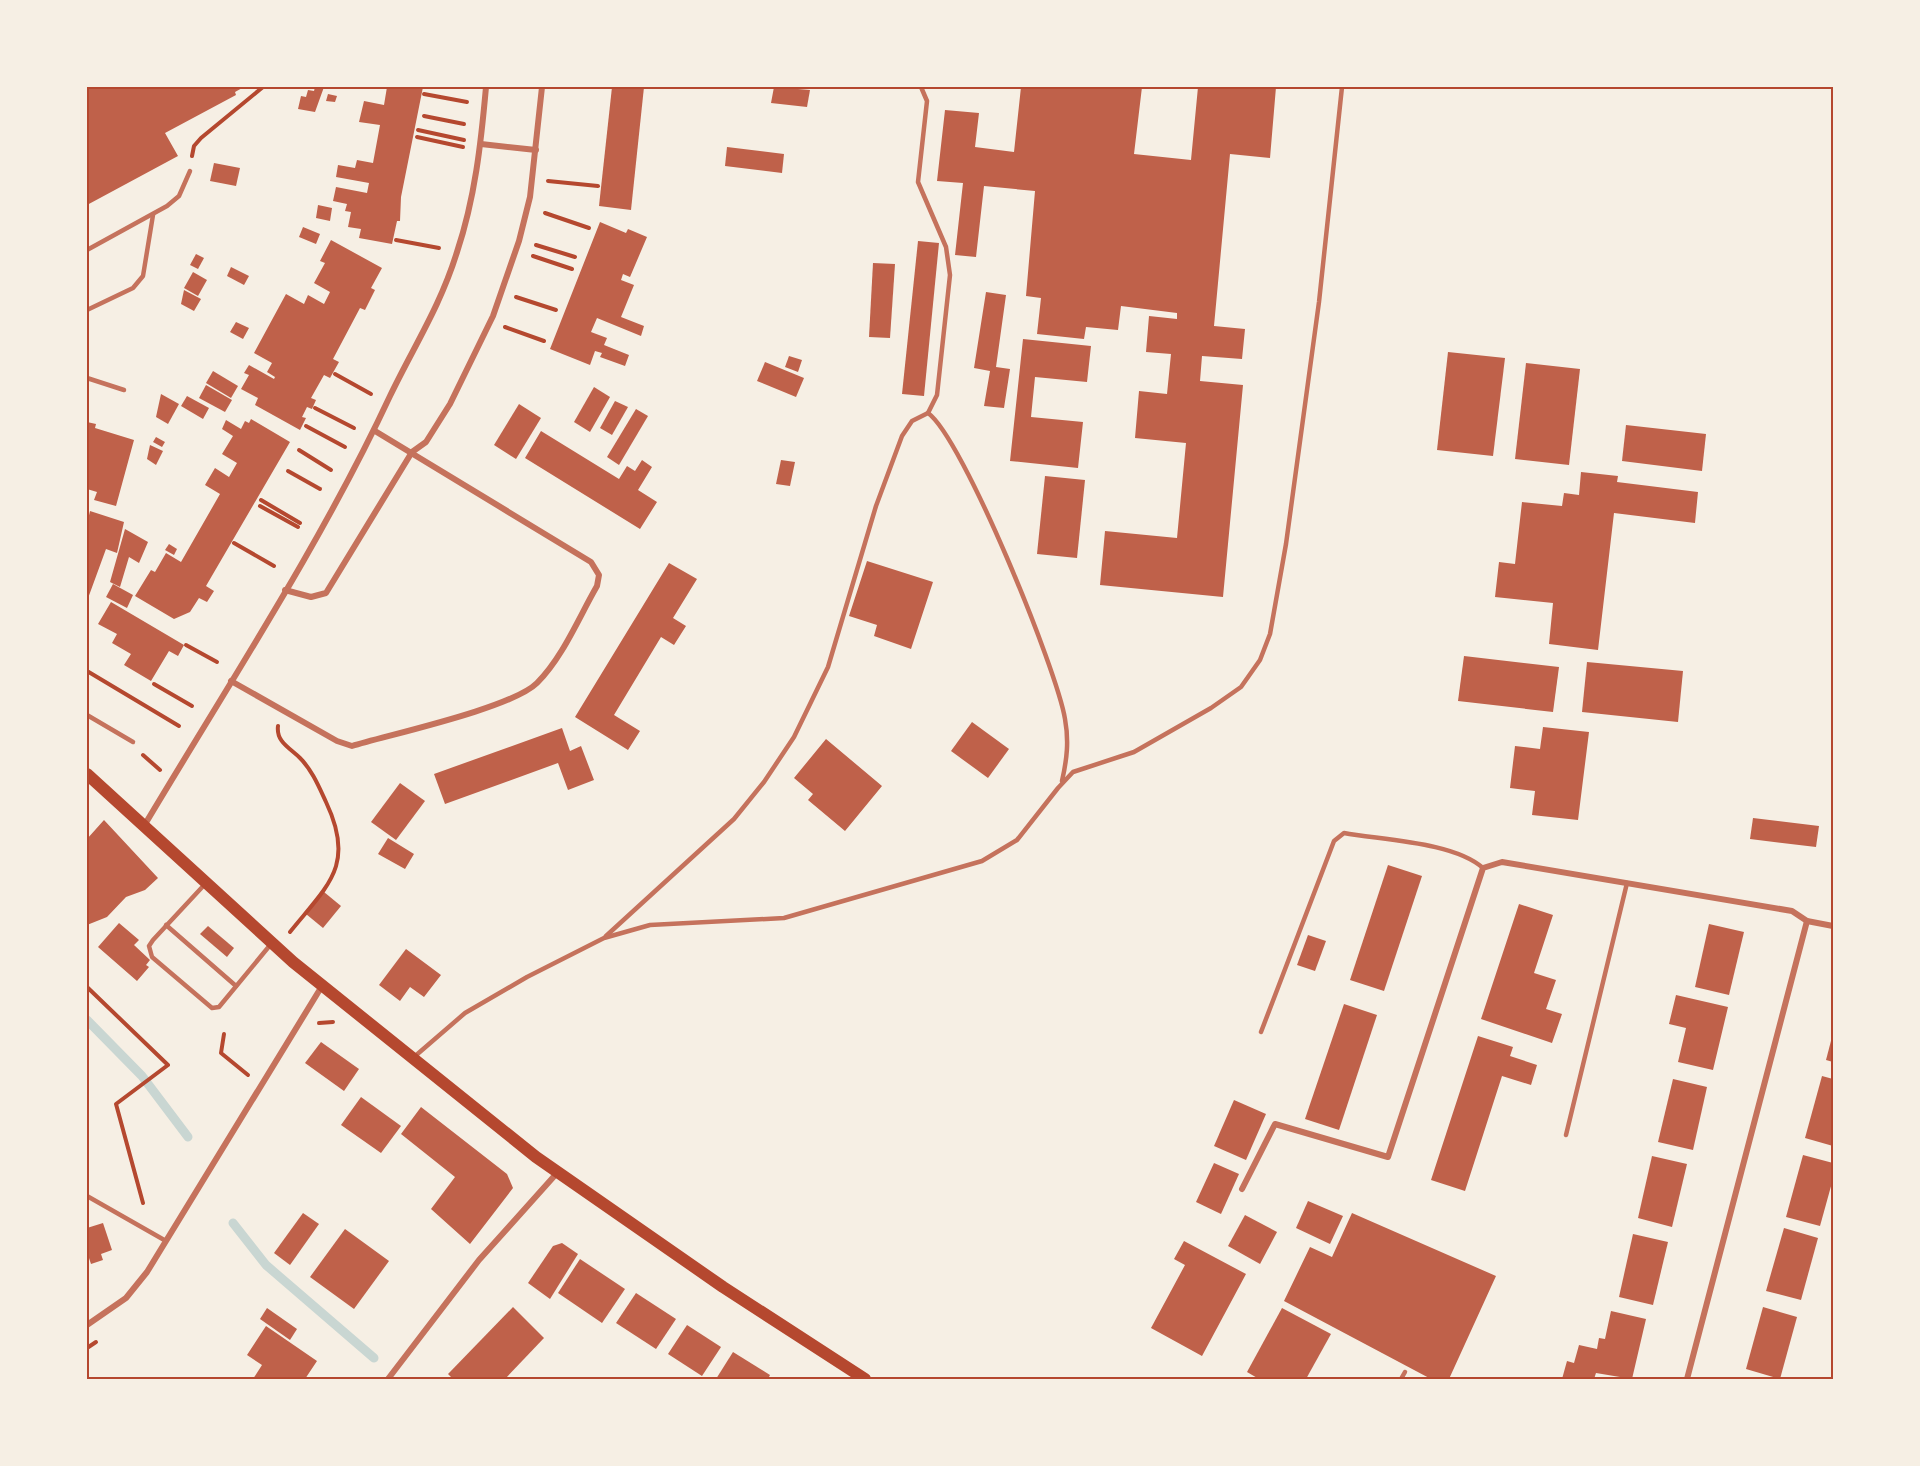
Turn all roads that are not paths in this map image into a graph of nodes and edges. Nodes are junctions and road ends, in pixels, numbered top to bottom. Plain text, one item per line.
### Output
1 (486, 87) edge
2 (542, 87) edge
3 (921, 87) edge
4 (1342, 87) edge
5 (480, 144) junction
6 (536, 150) junction
7 (190, 171) road end
8 (153, 215) junction
9 (87, 250) edge
10 (87, 310) edge
11 (87, 378) edge
12 (124, 390) dead end
13 (928, 413) junction
14 (375, 431) junction
15 (412, 452) junction
16 (285, 590) junction
17 (231, 681) junction
18 (87, 715) edge
19 (134, 742) road end
20 (87, 774) edge
21 (1062, 783) junction
22 (144, 826) junction
23 (1483, 868) junction
24 (206, 883) junction
25 (1627, 883) junction
26 (1807, 921) junction
27 (166, 926) junction
28 (1833, 926) edge
29 (604, 938) junction
30 (272, 942) junction
31 (236, 986) junction
32 (322, 986) junction
33 (1261, 1032) dead end
34 (412, 1059) junction
35 (1566, 1135) dead end
36 (556, 1173) junction
37 (1242, 1189) dead end
38 (87, 1196) edge
39 (166, 1241) junction
40 (87, 1325) edge
41 (1405, 1372) dead end
42 (388, 1379) edge
43 (865, 1379) edge
44 (1401, 1379) edge
45 (1687, 1379) edge

1 - 5 street
2 - 6 street
3 - 13 lane
4 - 21 lane
5 - 6 street
5 - 14 street
6 - 15 street
7 - 8 lane
8 - 9 lane
8 - 10 lane
11 - 12 lane
13 - 21 lane
13 - 29 lane
14 - 15 street
14 - 16 street
15 - 16 street
15 - 17 street
16 - 17 street
17 - 22 street
18 - 19 lane
20 - 22 main road
21 - 29 lane
22 - 24 main road
23 - 25 street
23 - 33 lane
23 - 37 street
24 - 27 lane
24 - 30 main road
25 - 26 street
25 - 35 lane
26 - 28 street
26 - 45 street
27 - 31 lane
27 - 31 lane
29 - 34 lane
30 - 31 lane
30 - 32 main road
32 - 34 main road
32 - 39 street
34 - 36 main road
36 - 42 street
36 - 43 main road
38 - 39 lane
39 - 40 street
41 - 44 lane

